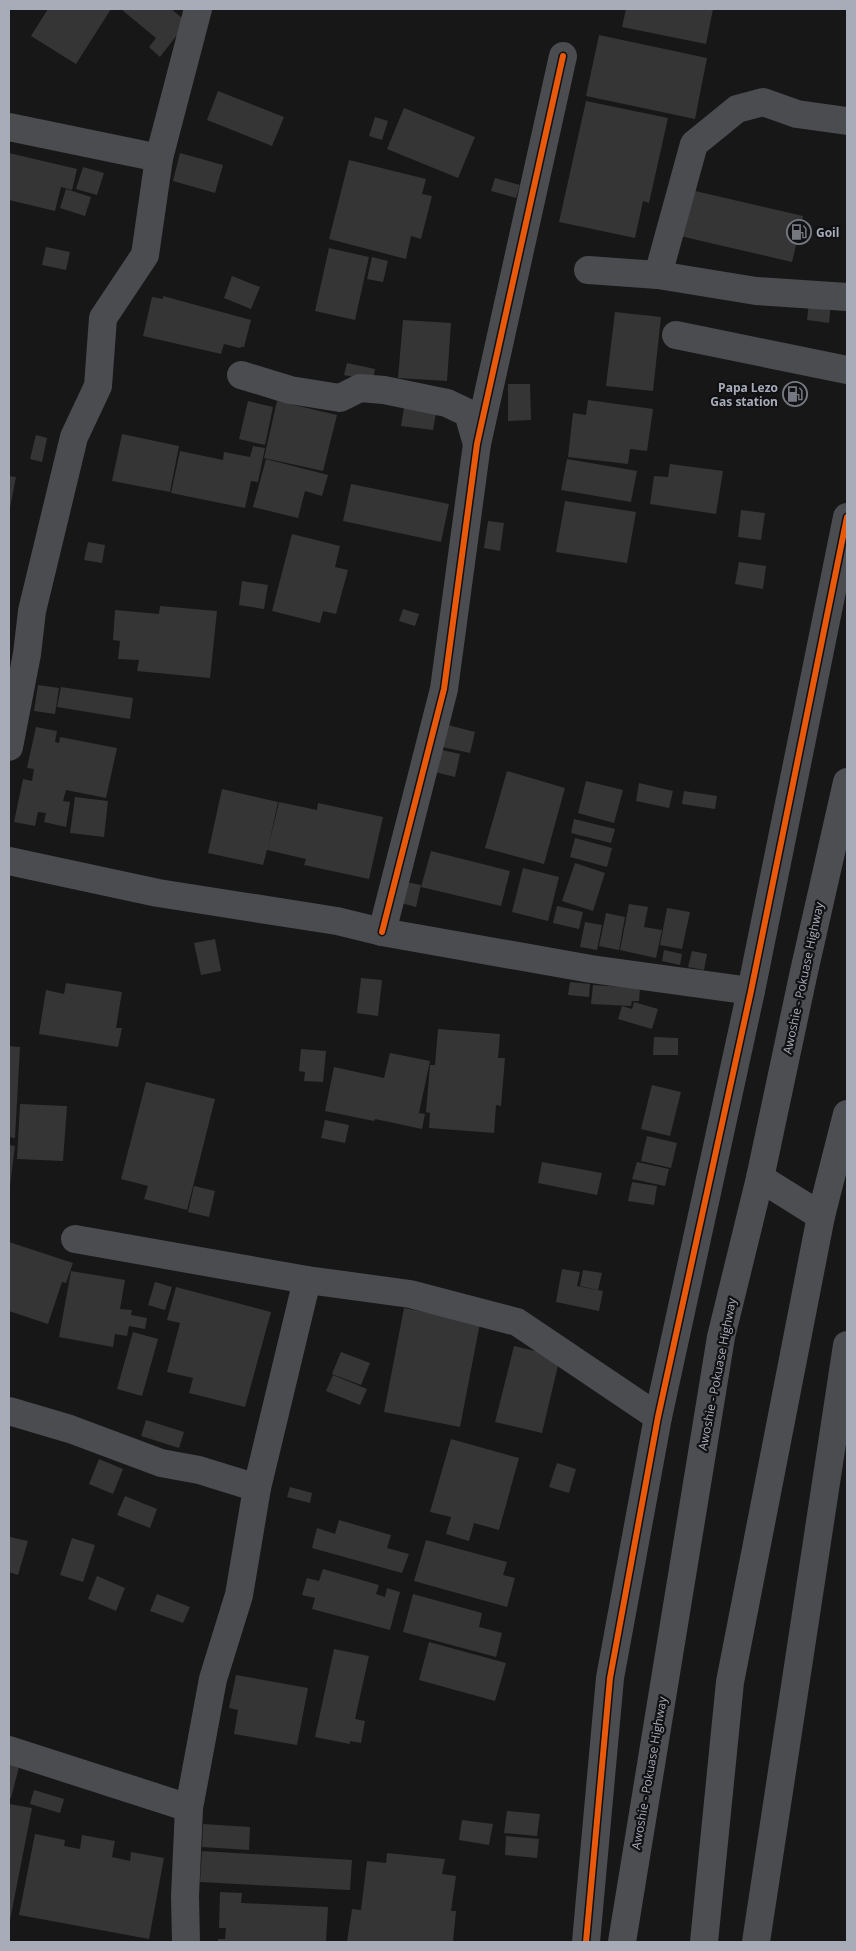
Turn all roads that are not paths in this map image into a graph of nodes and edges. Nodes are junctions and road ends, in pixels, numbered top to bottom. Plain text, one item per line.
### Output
1 (198, 9) edge
2 (563, 56) dead end
3 (847, 121) edge
4 (9, 127) edge
5 (159, 158) junction
6 (588, 270) dead end
7 (658, 275) junction
8 (847, 298) edge
9 (676, 335) dead end
10 (847, 370) edge
11 (241, 374) dead end
12 (477, 444) junction
13 (847, 517) edge
14 (9, 747) edge
15 (847, 782) edge
16 (9, 861) edge
17 (382, 932) junction
18 (751, 991) junction
19 (847, 1114) edge
20 (760, 1178) junction
21 (821, 1216) junction
22 (75, 1239) dead end
23 (307, 1280) junction
24 (847, 1345) edge
25 (9, 1410) edge
26 (658, 1417) junction
27 (257, 1488) junction
28 (9, 1750) edge
29 (189, 1808) junction
30 (186, 1942) edge
31 (586, 1942) edge
32 (622, 1942) edge
33 (704, 1942) edge
34 (756, 1942) edge

1 - 5 street
2 - 12 street
3 - 7 street
4 - 5 street
5 - 14 street
6 - 7 street
7 - 8 street
9 - 10 street
11 - 12 street
12 - 17 street
13 - 18 street
15 - 20 main road, Awoshie - Pokuase Highway
16 - 17 street
17 - 18 street
18 - 26 street
19 - 21 main road
20 - 21 main road
20 - 32 main road, Awoshie - Pokuase Highway
21 - 33 main road
22 - 23 street
23 - 26 street
23 - 27 street
24 - 34 street
25 - 27 street
26 - 31 street
27 - 29 street
28 - 29 street
29 - 30 street

